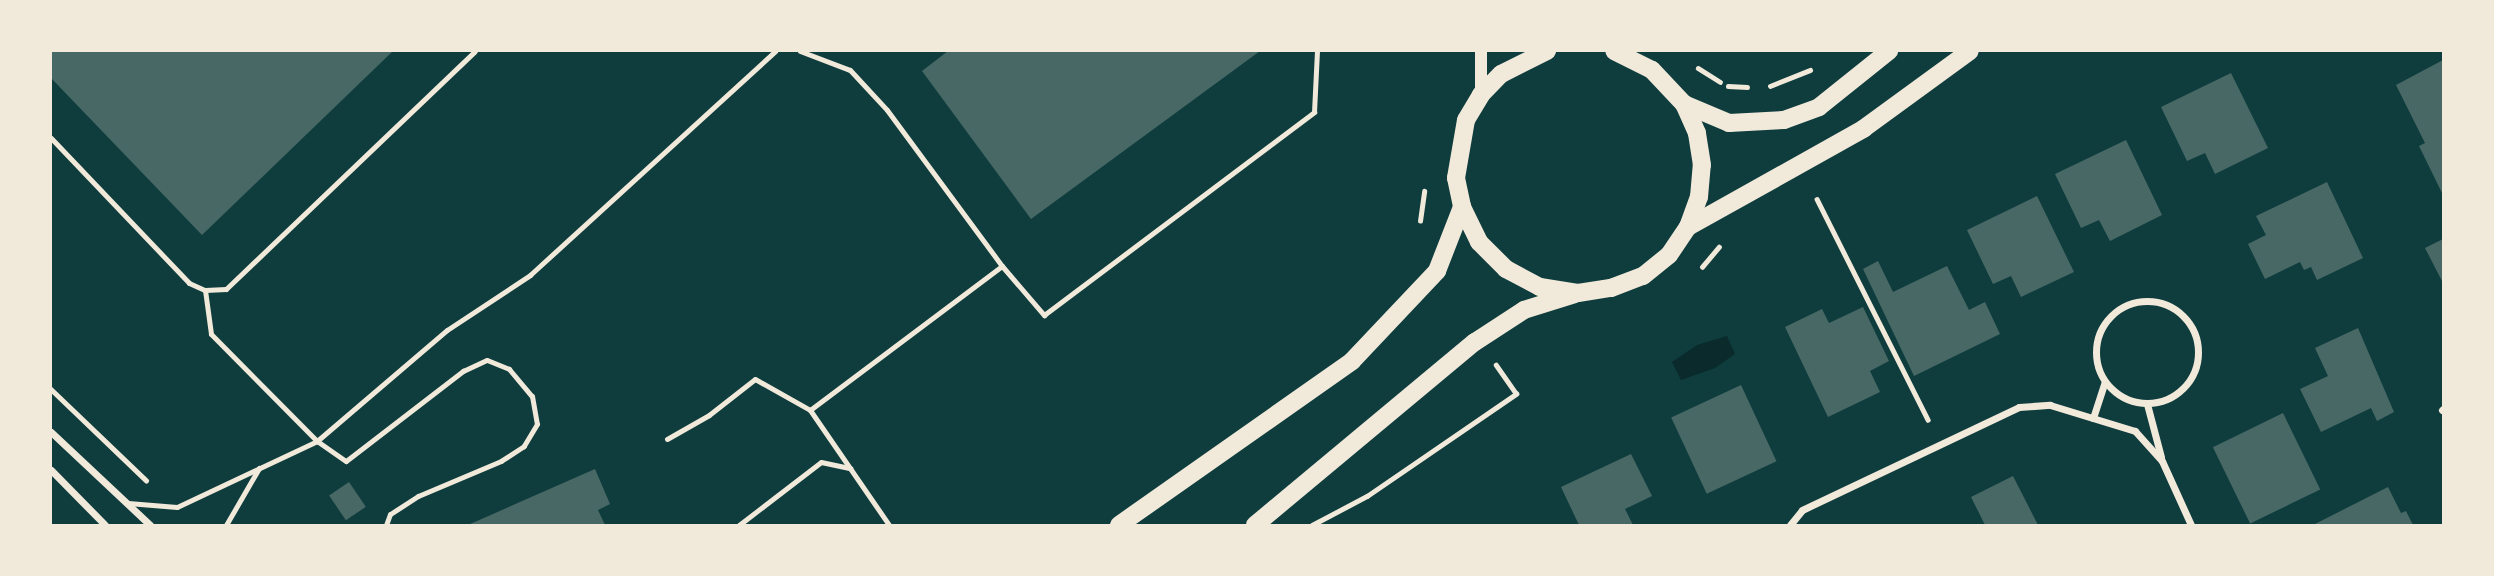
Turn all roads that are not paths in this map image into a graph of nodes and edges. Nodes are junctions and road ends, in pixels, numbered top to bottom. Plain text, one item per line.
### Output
1 (475, 51) edge
2 (775, 51) edge
3 (800, 51) edge
4 (1317, 51) edge
5 (1481, 51) edge
6 (1547, 51) edge
7 (1614, 51) edge
8 (1889, 51) edge
9 (1970, 51) edge
10 (1481, 95) junction
11 (1684, 104) junction
12 (51, 138) edge
13 (1462, 207) junction
14 (1688, 227) junction
15 (1002, 266) junction
16 (205, 290) junction
17 (1578, 293) junction
18 (2105, 382) junction
19 (2147, 404) junction
20 (810, 410) junction
21 (2093, 418) junction
22 (51, 432) edge
23 (667, 439) dead end
24 (317, 441) junction
25 (2162, 461) junction
26 (259, 468) junction
27 (850, 468) junction
28 (51, 470) edge
29 (128, 503) junction
30 (105, 525) edge
31 (150, 525) edge
32 (226, 525) edge
33 (386, 525) edge
34 (739, 525) edge
35 (889, 525) edge
36 (1119, 525) edge
37 (1255, 525) edge
38 (1790, 525) edge
39 (2191, 525) edge

1 - 16 lane
2 - 24 lane
3 - 15 lane
4 - 15 lane
5 - 10 street
6 - 10 main road
7 - 11 main road
8 - 11 main road
9 - 14 main road
10 - 13 main road
11 - 14 main road
12 - 16 lane
13 - 17 main road
13 - 36 main road
14 - 17 main road
15 - 20 lane
16 - 24 lane
17 - 37 main road
18 - 19 street
18 - 19 street
18 - 21 street
19 - 25 street
20 - 23 lane
20 - 27 lane
21 - 25 street
21 - 38 street
22 - 29 street
24 - 26 lane
24 - 33 lane
25 - 39 street
26 - 29 lane
26 - 32 lane
27 - 34 lane
27 - 35 lane
28 - 30 street
29 - 31 street

